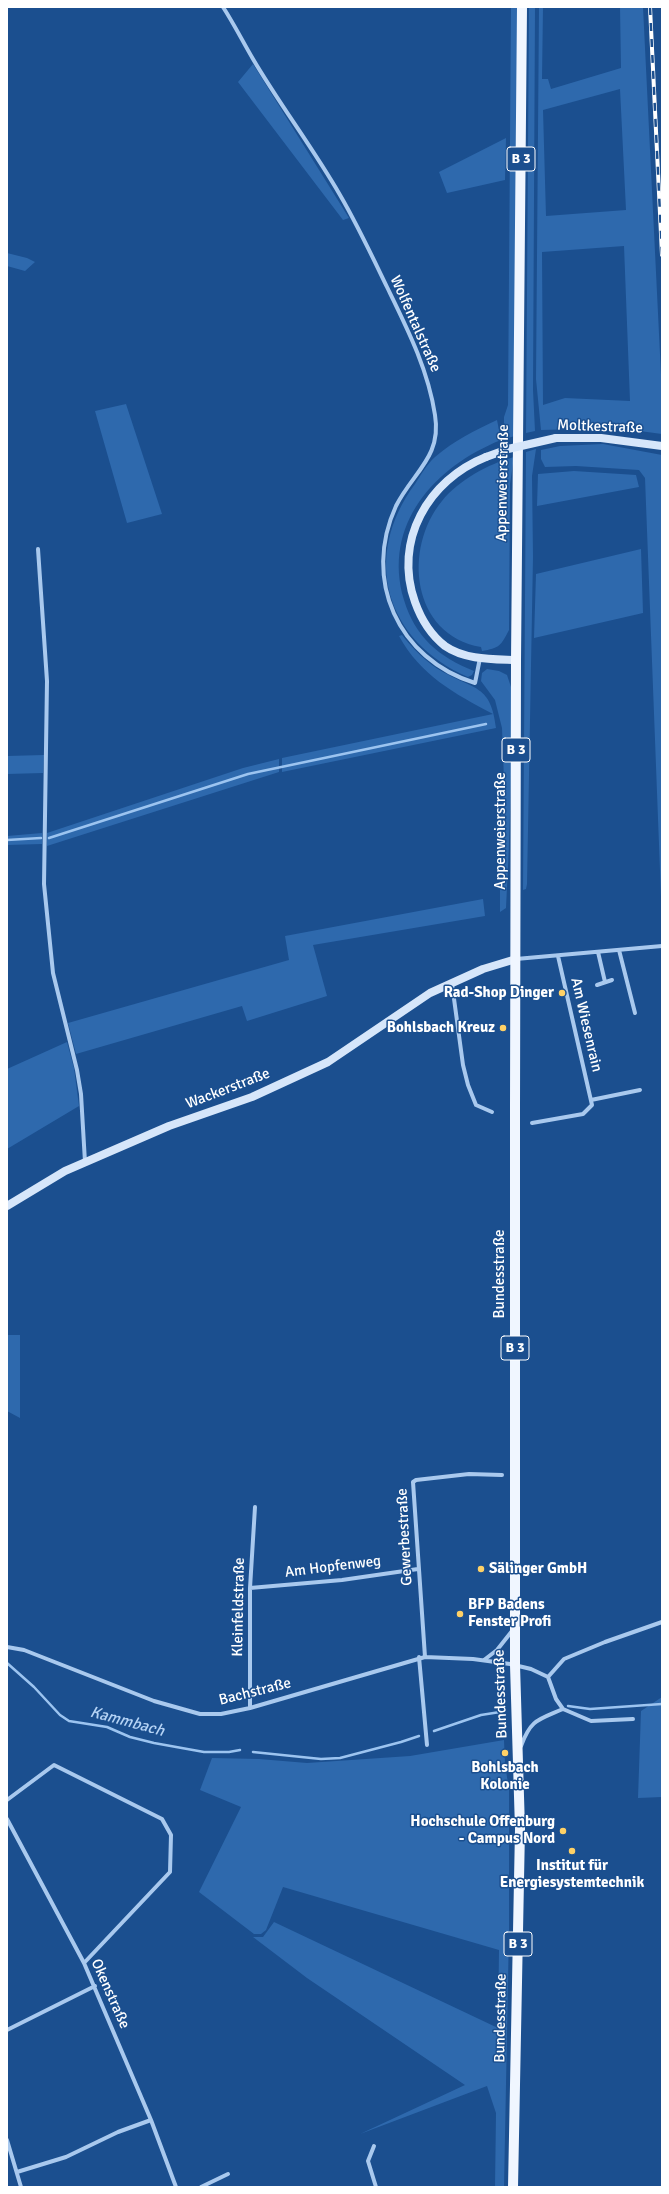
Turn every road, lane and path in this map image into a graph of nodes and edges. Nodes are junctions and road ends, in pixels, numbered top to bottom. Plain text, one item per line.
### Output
1 (223, 7) edge
2 (522, 7) edge
3 (662, 446) edge
4 (38, 549) dead end
5 (480, 658) junction
6 (516, 660) junction
7 (662, 946) edge
8 (619, 950) junction
9 (598, 952) junction
10 (558, 956) junction
11 (516, 959) junction
12 (612, 980) dead end
13 (605, 982) junction
14 (452, 984) junction
15 (597, 985) dead end
16 (635, 1013) dead end
17 (640, 1090) dead end
18 (591, 1100) junction
19 (492, 1112) dead end
20 (532, 1123) dead end
21 (85, 1162) junction
22 (7, 1206) edge
23 (502, 1475) dead end
24 (254, 1507) dead end
25 (418, 1569) junction
26 (250, 1588) junction
27 (662, 1622) edge
28 (515, 1627) junction
29 (7, 1647) edge
30 (425, 1656) junction
31 (419, 1657) junction
32 (484, 1660) junction
33 (515, 1665) junction
34 (548, 1677) junction
35 (250, 1708) junction
36 (563, 1709) junction
37 (633, 1719) dead end
38 (427, 1745) dead end
39 (518, 1752) junction
40 (7, 1800) edge
41 (7, 1819) edge
42 (84, 1963) junction
43 (95, 1986) junction
44 (7, 2030) edge
45 (151, 2120) junction
46 (7, 2140) edge
47 (374, 2146) dead end
48 (17, 2172) junction
49 (228, 2174) dead end
50 (21, 2187) edge
51 (176, 2187) edge
52 (201, 2187) edge
53 (376, 2187) edge
54 (513, 2187) edge

1 - 5 street, Wolfentalstraße
2 - 6 main road, Appenweierstraße / B 3
3 - 5 street, Moltkestraße, bridge
4 - 21 street
5 - 6 street, Moltkestraße
6 - 11 main road, Appenweierstraße / B 3
7 - 8 street, Wackerstraße
8 - 9 street, Wackerstraße
8 - 16 street
9 - 10 street, Wackerstraße
9 - 13 street
10 - 11 street, Wackerstraße
10 - 18 street, Am Wiesenrain
11 - 14 street, Wackerstraße
11 - 28 main road, Bundesstraße / B 3
12 - 13 street
13 - 15 street
14 - 19 street
14 - 21 street, Wackerstraße
17 - 18 street
18 - 20 street
21 - 22 street, Wackerstraße
23 - 25 street, Gewerbestraße
24 - 26 street, Kleinfeldstraße
25 - 26 street, Am Hopfenweg
25 - 30 street, Gewerbestraße
26 - 35 street, Kleinfeldstraße
27 - 34 street
28 - 32 street
28 - 33 main road, Bundesstraße / B 3
29 - 35 street, Bachstraße
30 - 31 street, Bachstraße
30 - 32 street, Bachstraße
31 - 35 street, Bachstraße
31 - 38 street
32 - 33 street, Bachstraße
33 - 34 street, Bachstraße
33 - 39 main road, Bundesstraße / B 3
34 - 36 street
36 - 37 street
36 - 39 street
39 - 54 main road, Bundesstraße / B 3
40 - 42 street
41 - 42 street, Okenstraße
42 - 43 street, Okenstraße
43 - 44 street
43 - 45 street, Okenstraße
45 - 48 street
45 - 51 street, Okenstraße
46 - 48 street
47 - 53 street
48 - 50 street
49 - 52 street

